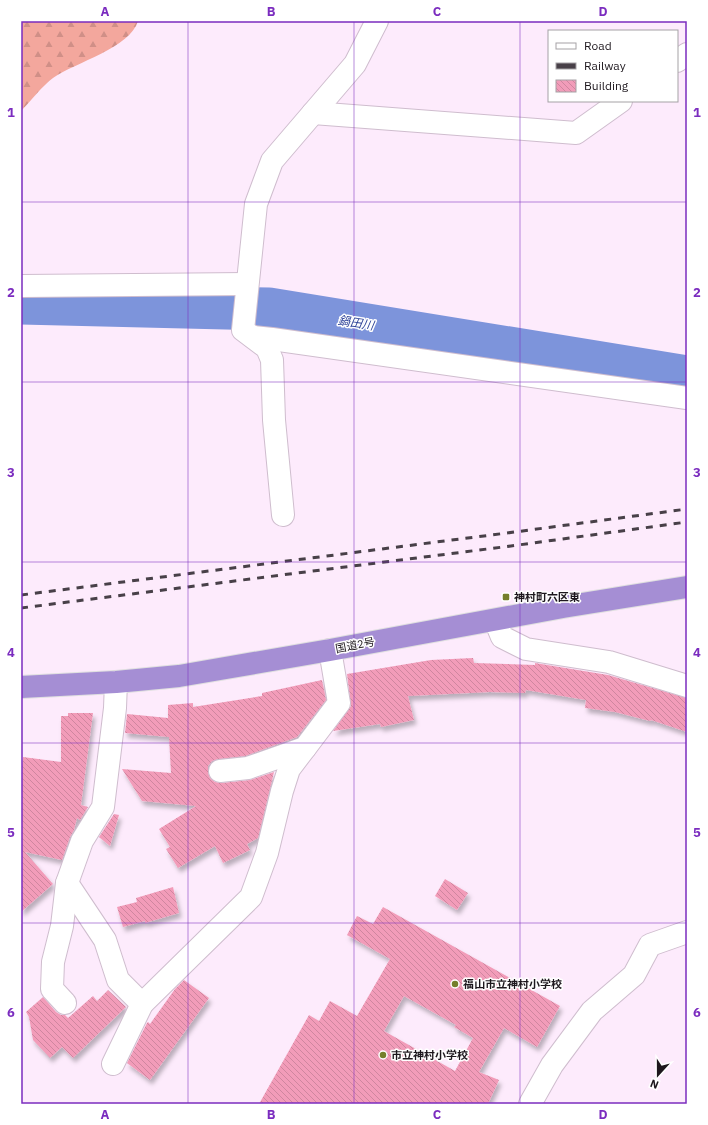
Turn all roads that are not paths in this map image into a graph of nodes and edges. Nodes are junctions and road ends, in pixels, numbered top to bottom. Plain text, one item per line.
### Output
1 (377, 21) edge
2 (687, 54) edge
3 (678, 60) edge
4 (620, 102) edge
5 (313, 113) junction
6 (21, 286) edge
7 (247, 287) junction
8 (248, 334) junction
9 (687, 398) edge
10 (283, 515) dead end
11 (687, 587) edge
12 (495, 620) junction
13 (330, 650) junction
14 (116, 682) junction
15 (687, 686) edge
16 (21, 687) edge
17 (305, 748) junction
18 (220, 771) dead end
19 (68, 883) junction
20 (687, 932) edge
21 (65, 1003) dead end
22 (142, 1004) junction
23 (113, 1064) dead end
24 (530, 1104) edge

1 - 5 street
2 - 3 street
4 - 5 street
5 - 7 street
6 - 7 street
7 - 8 street
8 - 9 street
8 - 10 street
11 - 12 highway, 国道2号
12 - 13 highway, 国道2号
12 - 15 street
13 - 14 highway, 国道2号
13 - 17 street
14 - 16 highway, 国道2号
14 - 19 street
17 - 18 street
17 - 22 street
19 - 21 street
19 - 22 street
20 - 24 street
22 - 23 street

